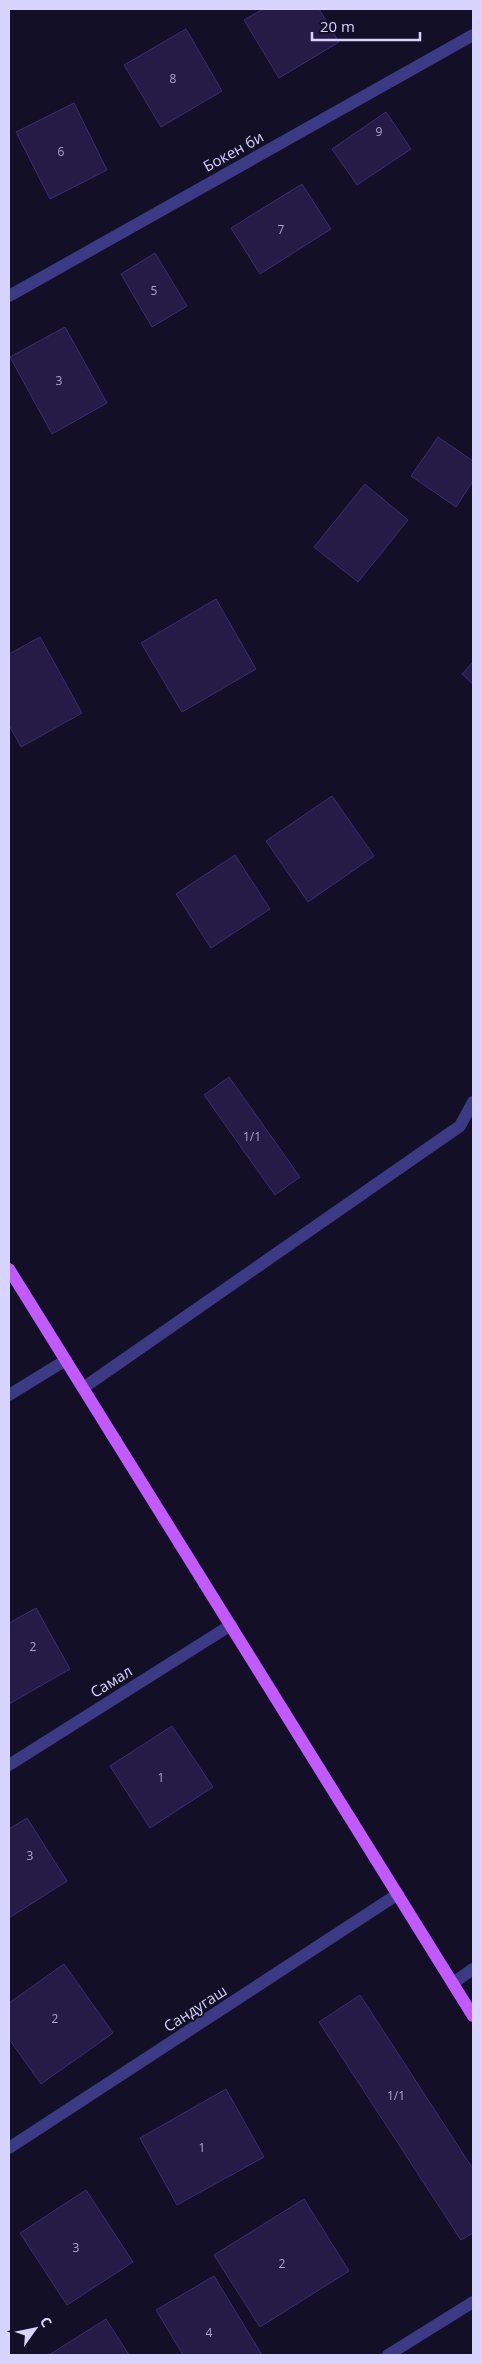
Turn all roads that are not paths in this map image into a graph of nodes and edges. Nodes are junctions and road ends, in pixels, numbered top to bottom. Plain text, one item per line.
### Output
1 (473, 35) edge
2 (9, 296) edge
3 (473, 1102) edge
4 (9, 1269) edge
5 (66, 1360) junction
6 (83, 1388) junction
7 (9, 1395) edge
8 (230, 1625) junction
9 (9, 1765) edge
10 (398, 1894) junction
11 (473, 1969) edge
12 (453, 1983) junction
13 (473, 2016) edge
14 (9, 2148) edge
15 (473, 2302) edge
16 (388, 2355) edge

1 - 2 street, Бокен би
3 - 6 street
4 - 5 main road
5 - 6 main road
5 - 7 street
6 - 8 main road
8 - 9 street, Самал
8 - 10 main road
10 - 12 main road
10 - 14 street, Сандугаш
11 - 12 street
12 - 13 main road
15 - 16 street

